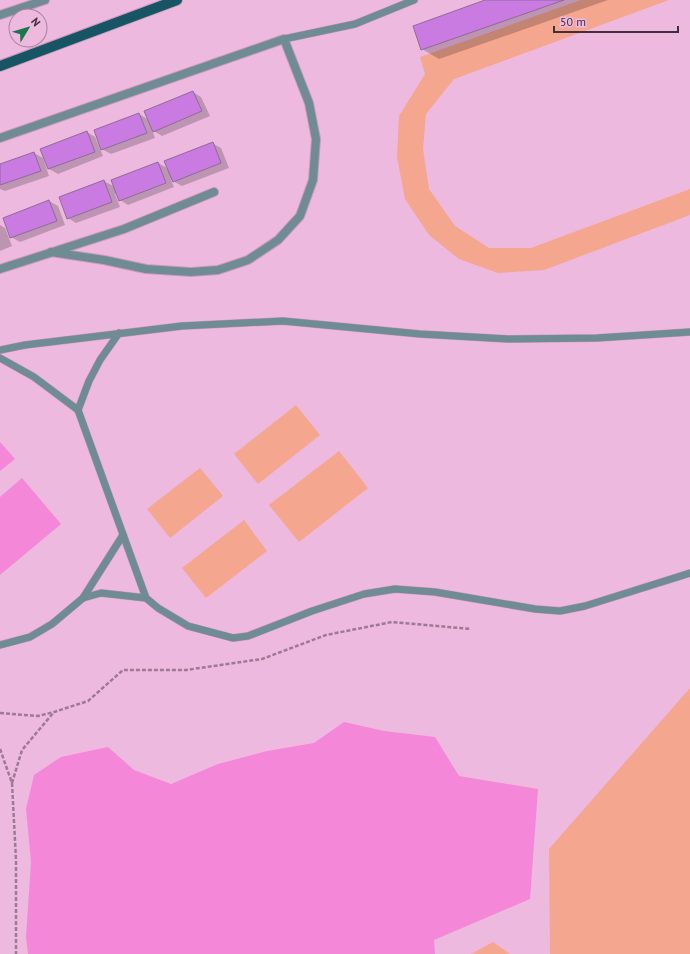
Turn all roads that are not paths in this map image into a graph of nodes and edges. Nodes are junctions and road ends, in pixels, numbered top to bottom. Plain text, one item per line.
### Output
1 (45, 0) edge
2 (177, 0) edge
3 (414, 0) edge
4 (22, 4) edge
5 (0, 14) edge
6 (284, 39) junction
7 (0, 66) edge
8 (0, 138) edge
9 (214, 192) dead end
10 (51, 252) junction
11 (0, 269) edge
12 (690, 332) edge
13 (119, 333) junction
14 (0, 350) edge
15 (0, 358) edge
16 (78, 410) junction
17 (123, 535) junction
18 (690, 573) edge
19 (83, 598) junction
20 (146, 598) junction
21 (0, 645) edge

1 - 4 street
2 - 7 main road
3 - 6 lane
4 - 5 street
6 - 8 street
6 - 10 street
9 - 10 street
10 - 11 street
12 - 13 lane
13 - 14 lane
13 - 16 lane
15 - 16 lane
16 - 17 lane
17 - 19 lane
17 - 20 lane
18 - 20 lane
19 - 20 lane
19 - 21 lane

